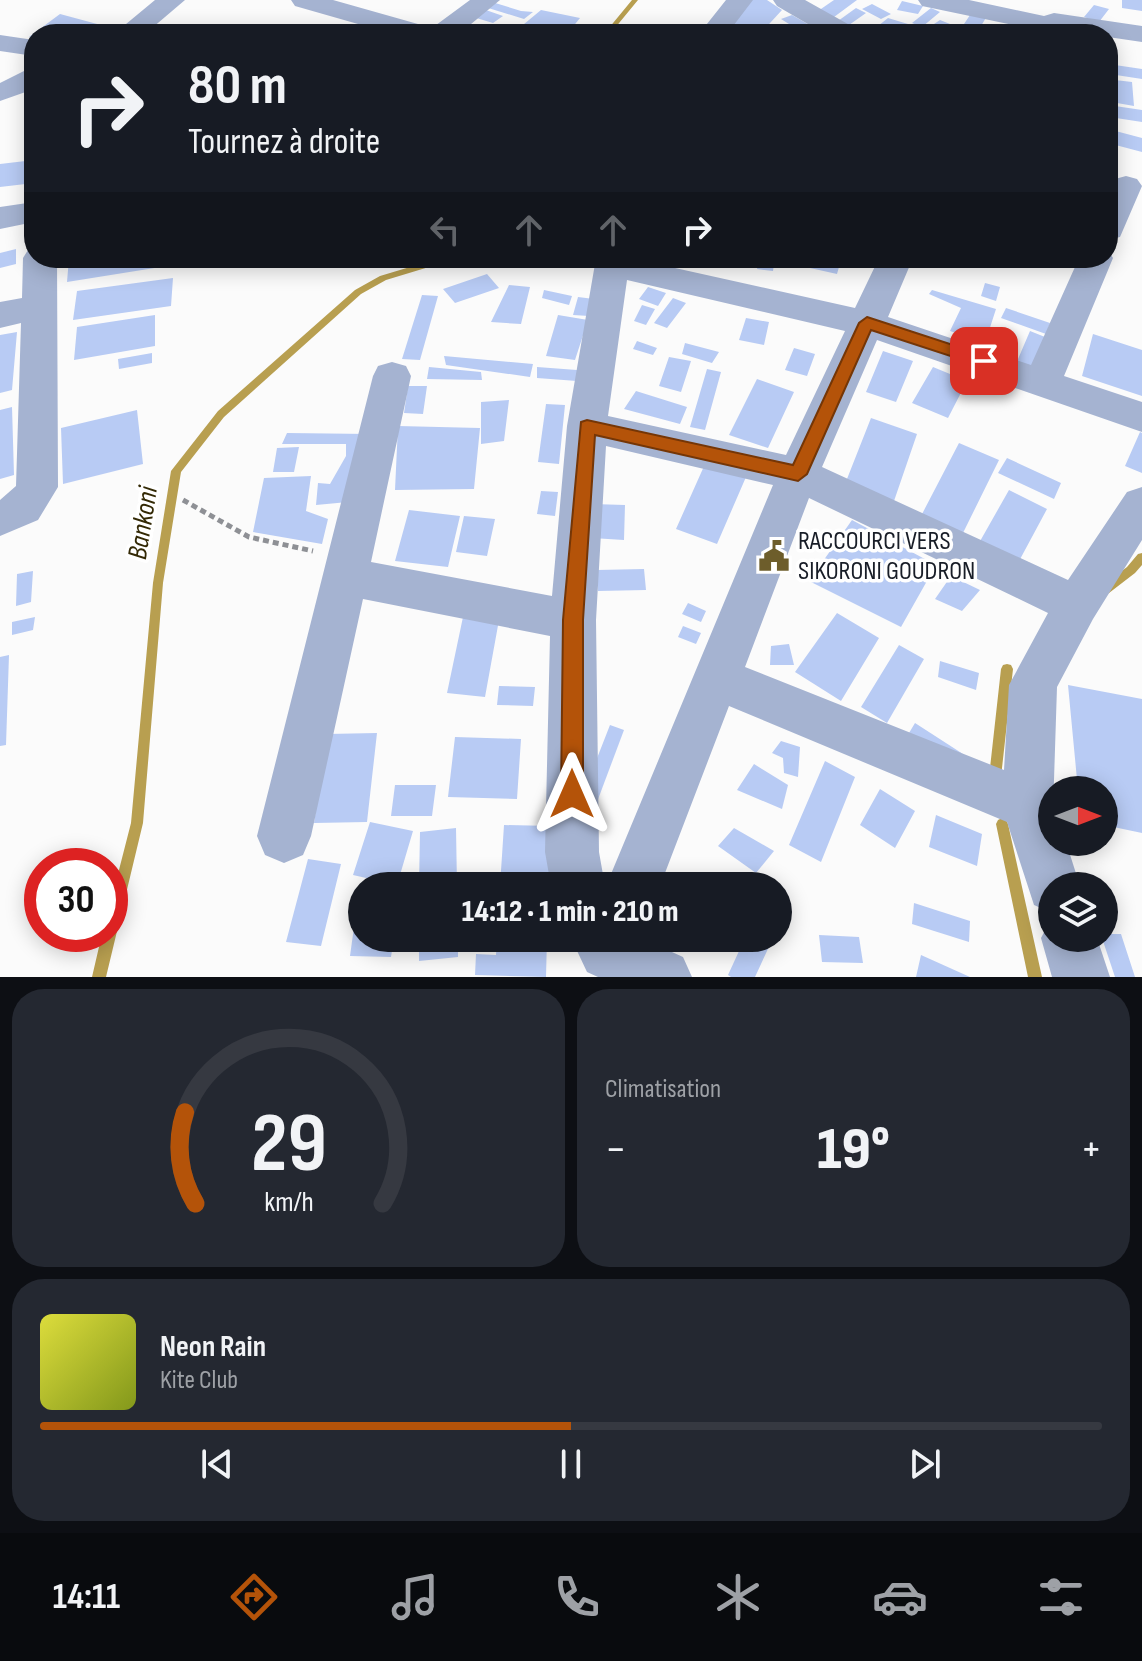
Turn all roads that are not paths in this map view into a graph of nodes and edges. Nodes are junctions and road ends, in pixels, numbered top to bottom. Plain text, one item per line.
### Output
1 (172, 0) edge
2 (304, 0) edge
3 (487, 0) edge
4 (740, 0) edge
5 (786, 0) edge
6 (931, 0) edge
7 (337, 5) edge
8 (1054, 20) edge
9 (141, 24) edge
10 (393, 24) edge
11 (455, 24) edge
12 (721, 24) edge
13 (828, 24) edge
14 (1079, 24) edge
15 (1118, 30) edge
16 (1142, 34) edge
17 (0, 43) edge
18 (24, 47) edge
19 (24, 82) edge
20 (0, 92) edge
21 (24, 214) edge
22 (0, 218) edge
23 (40, 268) edge
24 (610, 268) edge
25 (636, 268) edge
26 (892, 268) edge
27 (1092, 268) edge
28 (40, 307) junction
29 (0, 315) edge
30 (867, 323) junction
31 (392, 376) dead end
32 (1043, 381) junction
33 (1142, 417) edge
34 (587, 426) junction
35 (798, 474) junction
36 (1142, 504) edge
37 (0, 518) edge
38 (347, 567) junction
39 (1077, 605) junction
40 (573, 620) junction
41 (716, 678) junction
42 (1028, 805) junction
43 (284, 836) dead end
44 (576, 872) edge
45 (639, 872) edge
46 (1049, 872) edge
47 (606, 952) edge
48 (1073, 952) edge
49 (663, 977) edge
50 (1081, 977) edge

1 - 9 street
2 - 7 street
3 - 11 street
4 - 12 street
5 - 13 street
6 - 8 street
7 - 10 street
8 - 14 street
15 - 16 street
17 - 18 street
19 - 20 street
21 - 22 street
23 - 28 street
24 - 34 street
25 - 30 street
26 - 30 street
27 - 32 street
28 - 29 street
28 - 37 street
30 - 32 street
30 - 35 street
31 - 38 street
32 - 33 street
34 - 35 street
34 - 40 street
35 - 39 street
35 - 41 street
36 - 39 street
38 - 40 street
38 - 43 street
39 - 42 street
40 - 44 street
41 - 42 street
41 - 45 street
42 - 46 street
47 - 49 street
48 - 50 street

